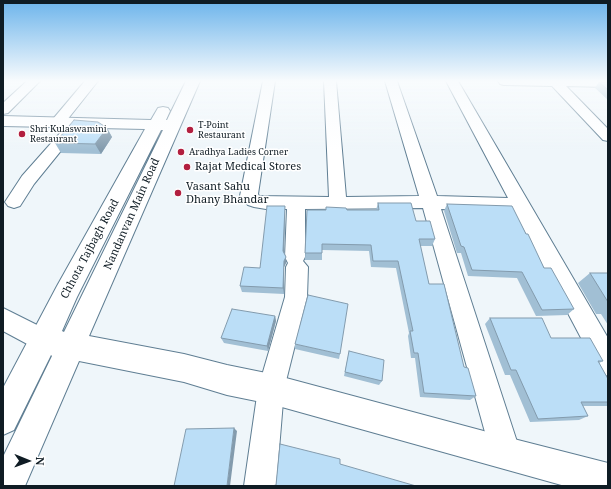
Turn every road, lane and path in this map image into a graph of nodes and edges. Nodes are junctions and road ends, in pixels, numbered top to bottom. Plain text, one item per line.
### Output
1 (73, 104) edge
2 (171, 104) edge
3 (178, 104) edge
4 (265, 104) edge
5 (331, 104) edge
6 (398, 104) edge
7 (464, 104) edge
8 (576, 104) edge
9 (3, 121) edge
10 (58, 122) junction
11 (77, 122) junction
12 (164, 125) junction
13 (608, 137) edge
14 (14, 202) dead end
15 (430, 202) junction
16 (296, 203) junction
17 (338, 203) junction
18 (519, 205) junction
19 (3, 319) edge
20 (58, 344) junction
21 (608, 363) edge
22 (271, 389) junction
23 (3, 419) edge
24 (506, 454) junction
25 (608, 480) edge
26 (7, 486) edge
27 (260, 486) edge

1 - 10 street
2 - 12 main road, Chhota Tajbagh Road
3 - 12 main road
4 - 16 street
5 - 17 street
6 - 15 street
7 - 18 street
8 - 13 street
9 - 10 main road
10 - 11 main road
11 - 12 main road
11 - 14 street
12 - 20 main road, Chhota Tajbagh Road
15 - 17 street
15 - 18 street
15 - 24 street
16 - 17 street
16 - 22 street
18 - 21 street
19 - 20 street
20 - 22 main road
20 - 23 main road, Chhota Tajbagh Road
20 - 26 main road, Chhota Tajbagh Road
22 - 24 main road
22 - 27 street
24 - 25 main road

